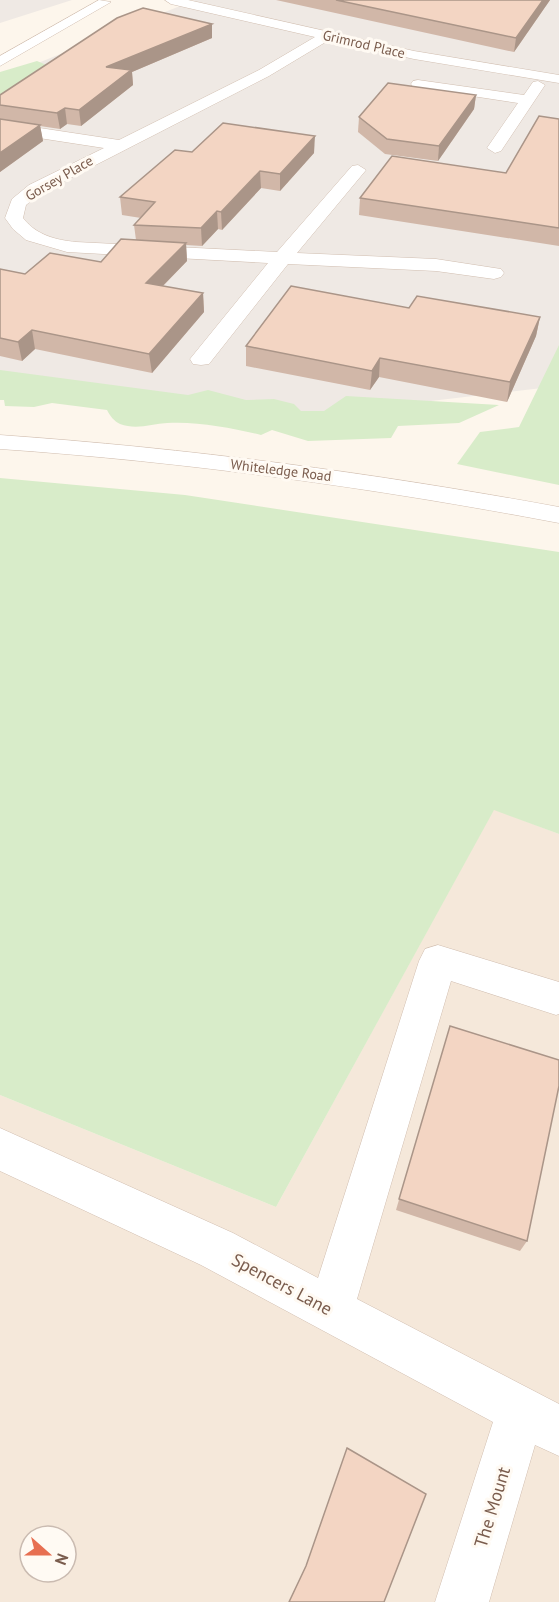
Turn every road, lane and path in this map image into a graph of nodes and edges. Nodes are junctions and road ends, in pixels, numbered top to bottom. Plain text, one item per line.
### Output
1 (171, 0) edge
2 (107, 1) edge
3 (292, 12) dead end
4 (267, 22) junction
5 (23, 32) dead end
6 (327, 35) junction
7 (0, 60) edge
8 (555, 75) edge
9 (418, 84) dead end
10 (526, 100) junction
11 (0, 127) edge
12 (118, 145) junction
13 (495, 148) dead end
14 (358, 170) dead end
15 (9, 226) edge
16 (284, 256) junction
17 (484, 292) dead end
18 (201, 359) dead end
19 (0, 442) edge
20 (559, 515) edge
21 (556, 998) dead end
22 (0, 1149) edge
23 (331, 1310) junction
24 (540, 1421) edge
25 (462, 1602) edge

1 - 4 street, Grimrod Place
2 - 5 street
2 - 7 street
3 - 4 street
4 - 6 street, Grimrod Place
6 - 8 street, Grimrod Place
6 - 12 street, Gorsey Place
8 - 10 street
9 - 10 street
10 - 13 street
11 - 12 street
12 - 15 street, Gorsey Place
14 - 16 street
15 - 16 street, Gorsey Place
16 - 17 street, Gorsey Place
16 - 18 street
19 - 20 street, Whiteledge Road
21 - 23 street
22 - 23 street, Spencers Lane
23 - 24 street, Spencers Lane
24 - 25 street, The Mount

